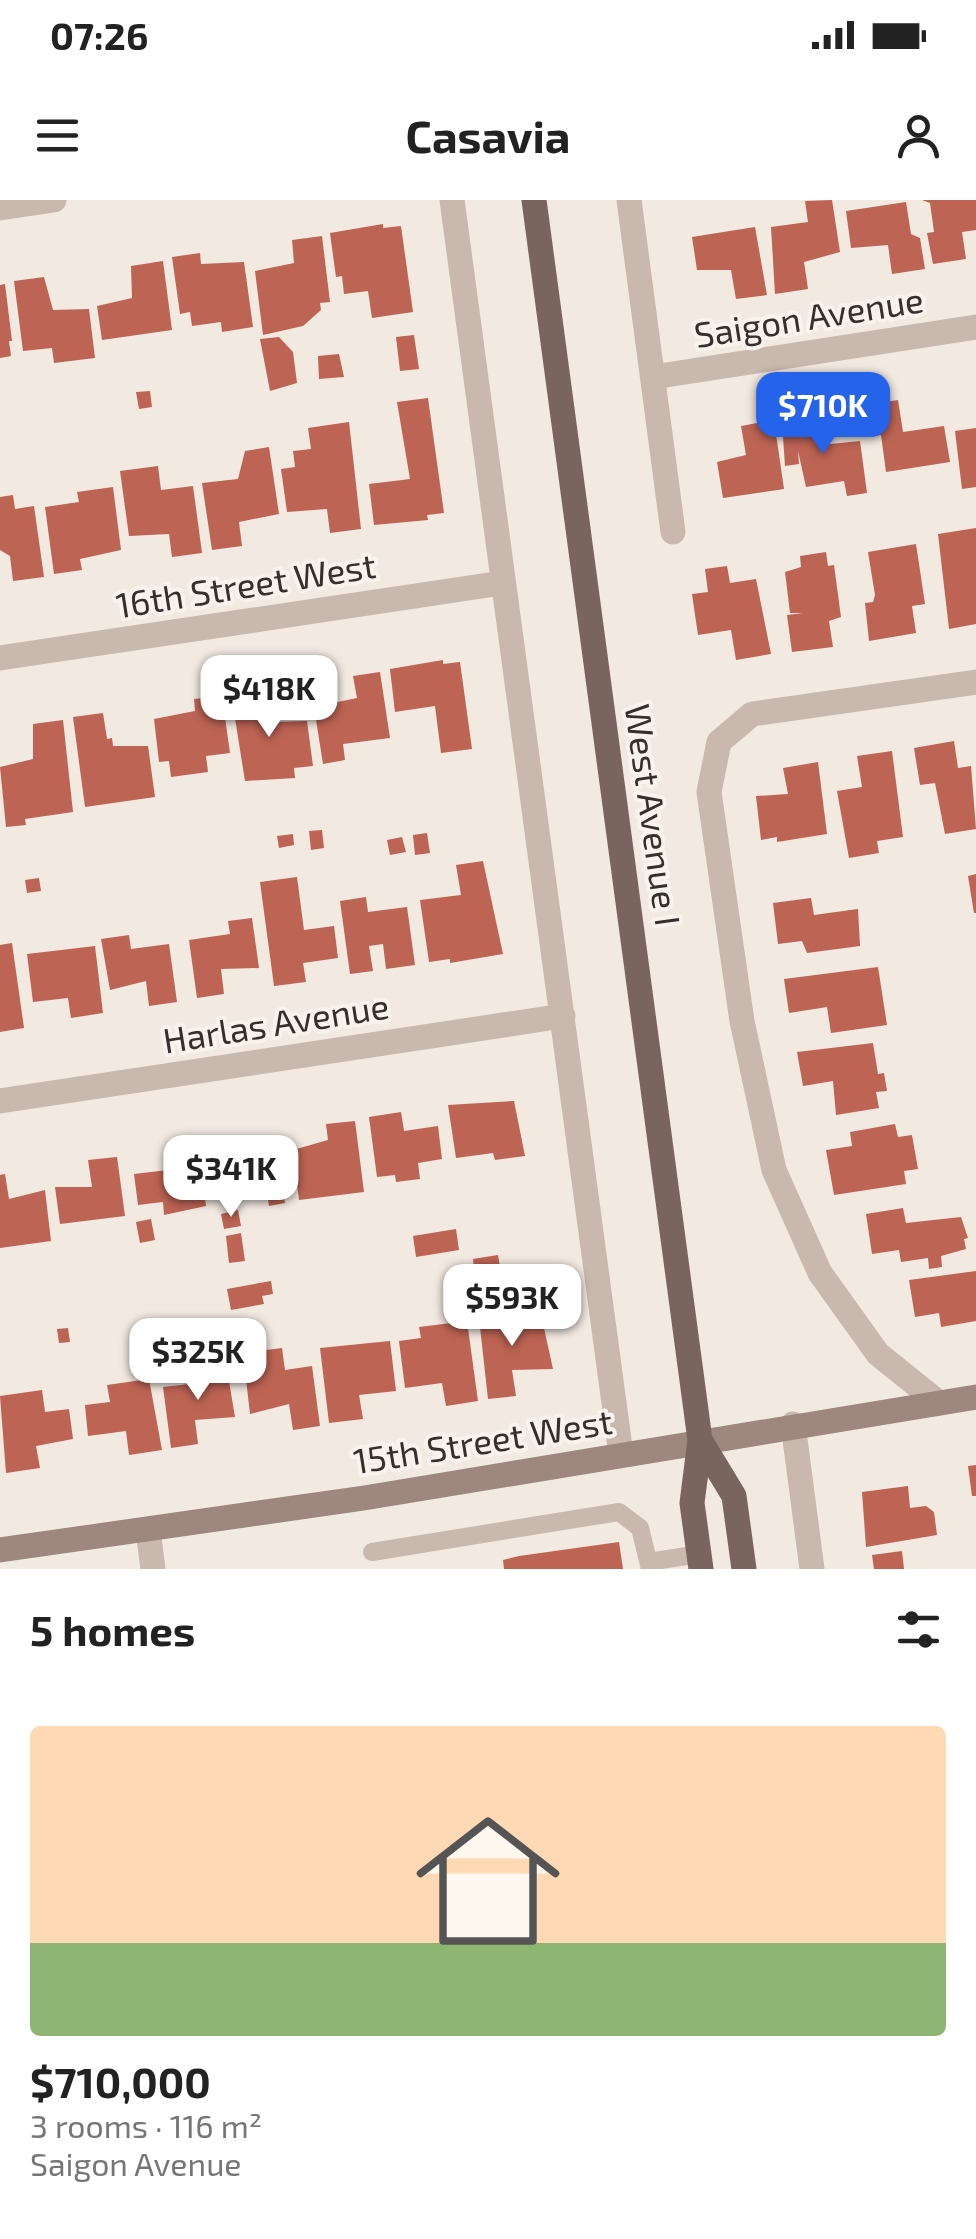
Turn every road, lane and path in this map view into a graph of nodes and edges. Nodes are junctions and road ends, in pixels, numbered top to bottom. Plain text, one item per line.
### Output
1 (54, 200) edge
2 (452, 200) edge
3 (534, 200) edge
4 (628, 200) edge
5 (0, 208) edge
6 (976, 328) edge
7 (653, 378) junction
8 (672, 532) dead end
9 (502, 583) junction
10 (0, 658) edge
11 (976, 682) edge
12 (563, 1016) junction
13 (0, 1101) edge
14 (976, 1396) edge
15 (939, 1402) junction
16 (792, 1424) junction
17 (700, 1440) junction
18 (621, 1455) junction
19 (148, 1530) junction
20 (0, 1550) edge
21 (372, 1552) dead end
22 (700, 1561) edge
23 (649, 1565) edge
24 (153, 1569) edge
25 (744, 1569) edge
26 (812, 1569) edge

1 - 5 street
2 - 9 street
3 - 17 main road, West Avenue I
4 - 7 street
6 - 7 street, Saigon Avenue
7 - 8 street
9 - 10 street, 16th Street West
9 - 12 street
11 - 15 street
12 - 13 street, Harlas Avenue
12 - 18 street
14 - 15 street, 15th Street West
15 - 16 street, 15th Street West
16 - 17 street, 15th Street West
16 - 26 street
17 - 18 street, 15th Street West
17 - 22 main road, West Avenue I
17 - 25 main road, West Avenue I
18 - 19 street, 15th Street West
19 - 20 street, 15th Street West
19 - 24 street
21 - 23 lane
22 - 23 lane

